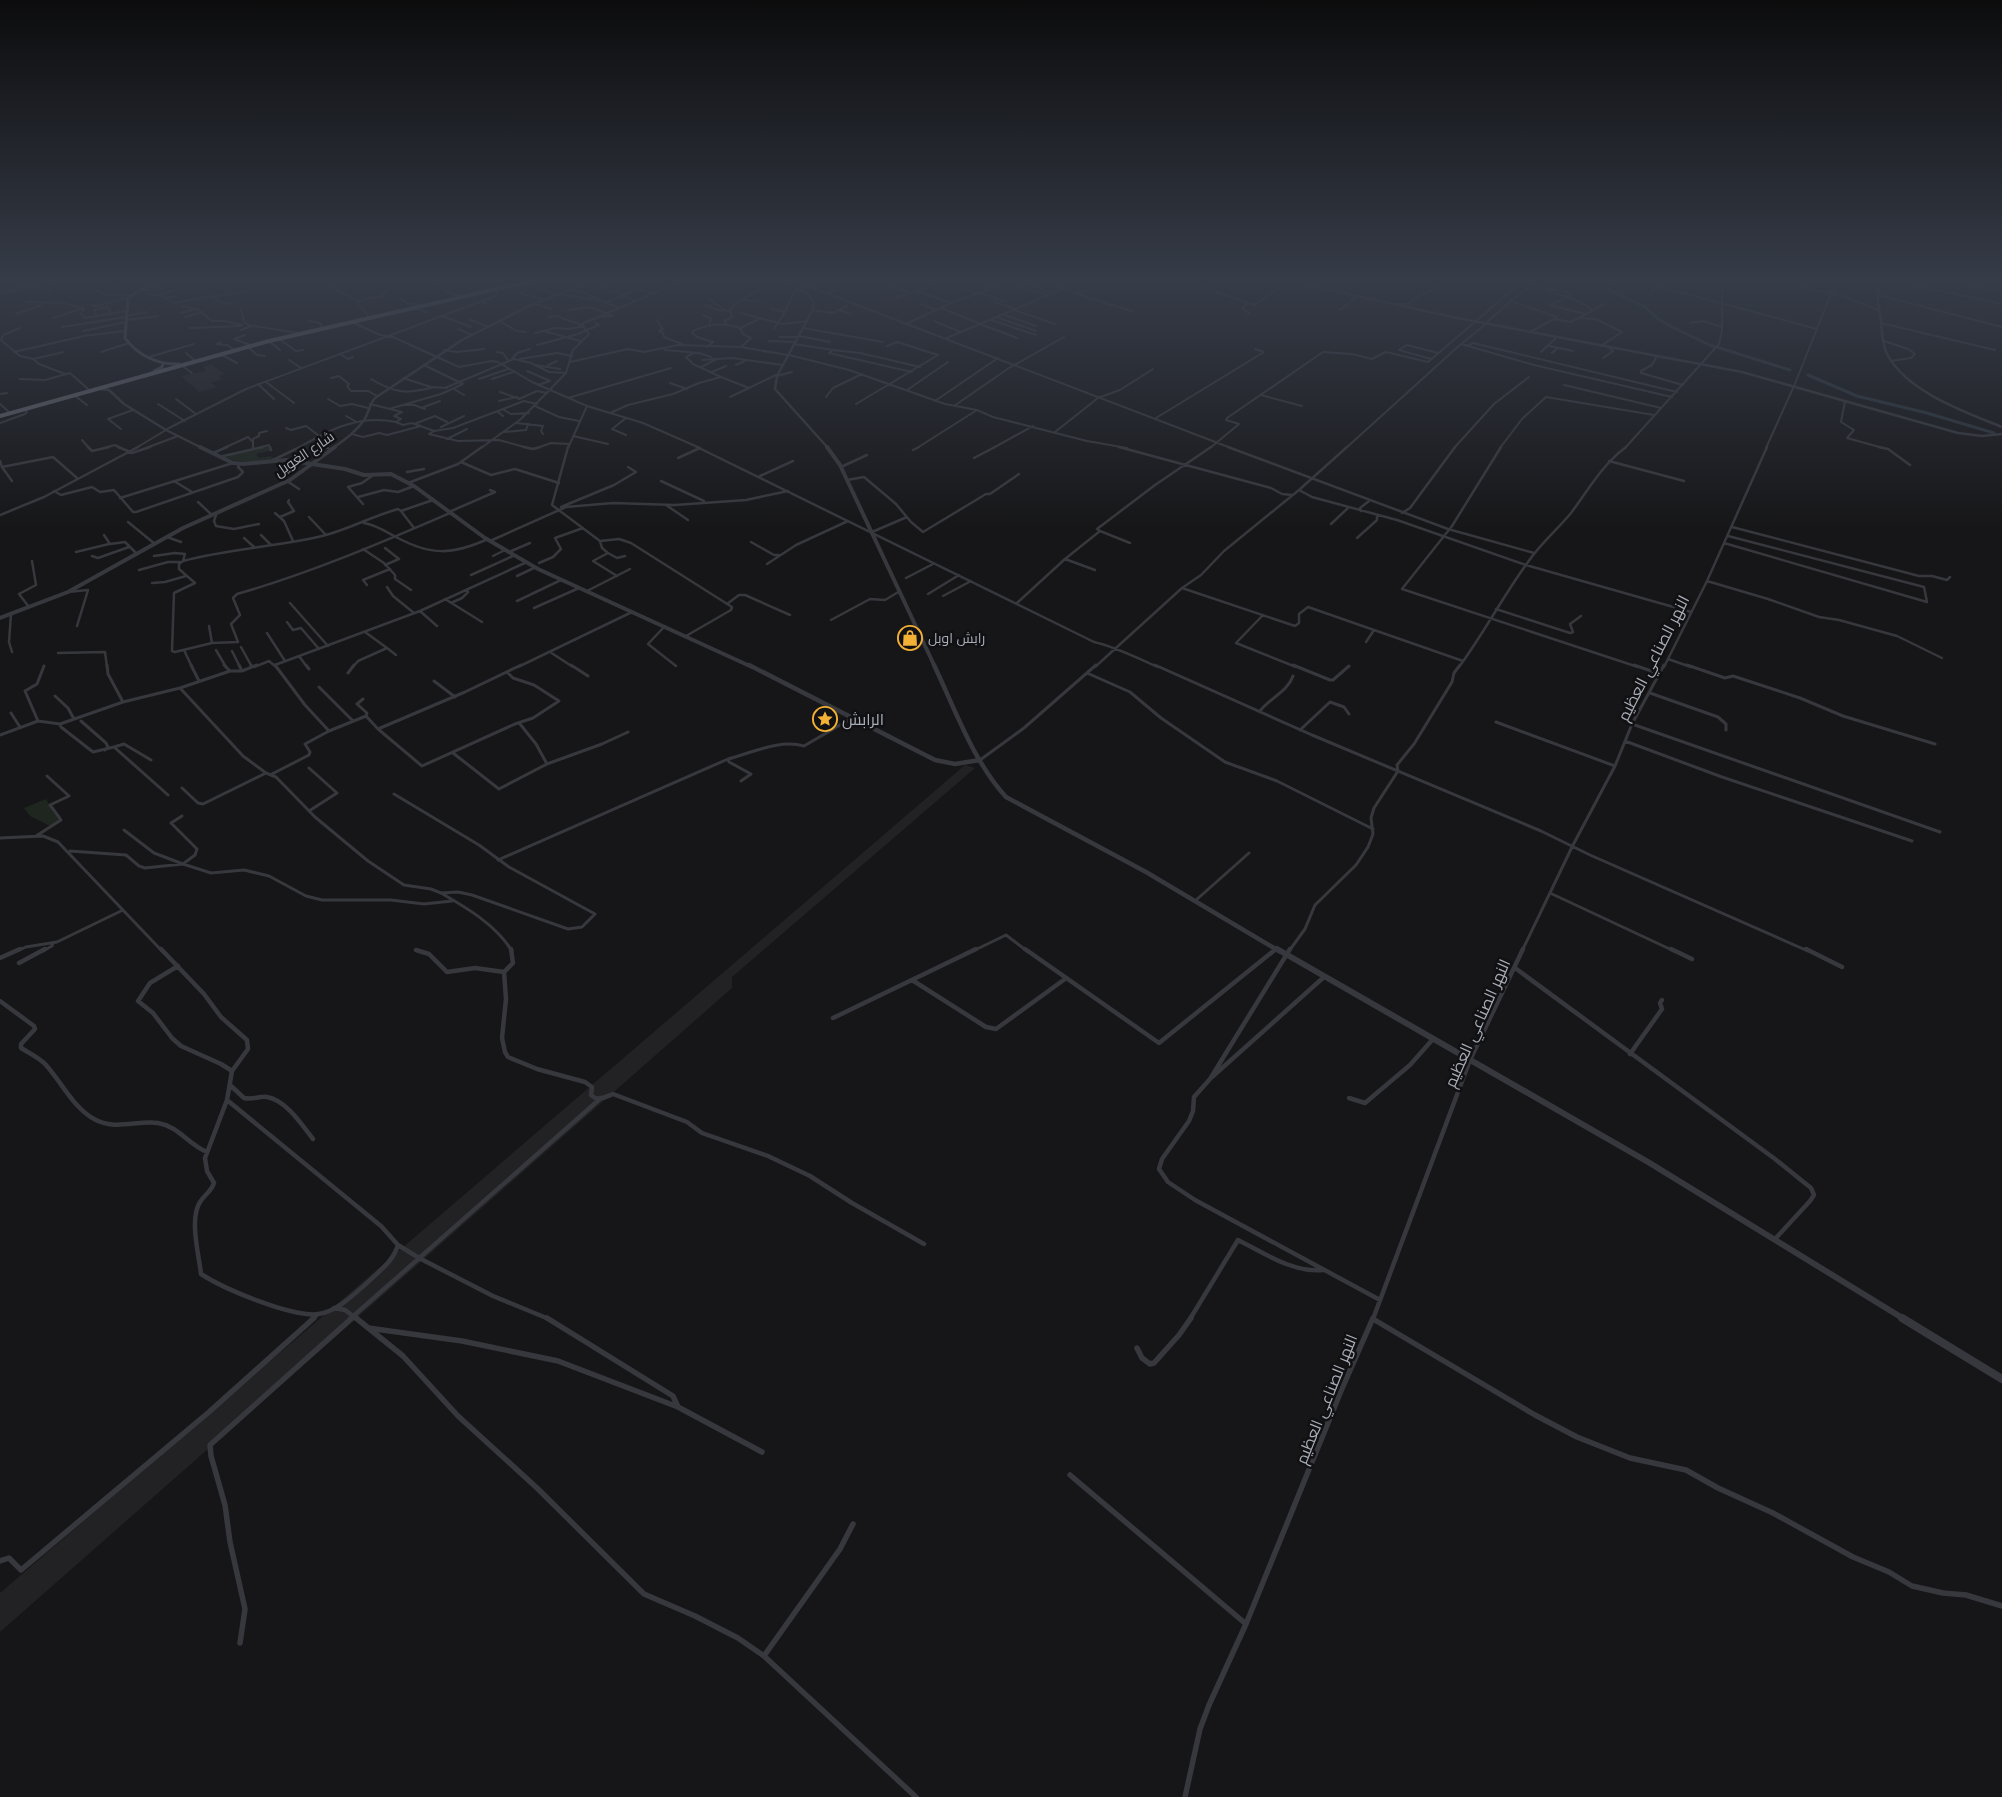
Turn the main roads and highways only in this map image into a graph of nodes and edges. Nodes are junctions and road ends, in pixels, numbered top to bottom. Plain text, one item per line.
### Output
1 (186, 363) edge
2 (188, 363) edge
3 (163, 364) joint
4 (180, 365) junction
5 (154, 371) junction
6 (0, 416) edge

1 - 4 highway
2 - 4 highway
3 - 4 main road
3 - 5 main road
4 - 5 highway
4 - 6 highway
5 - 6 highway

